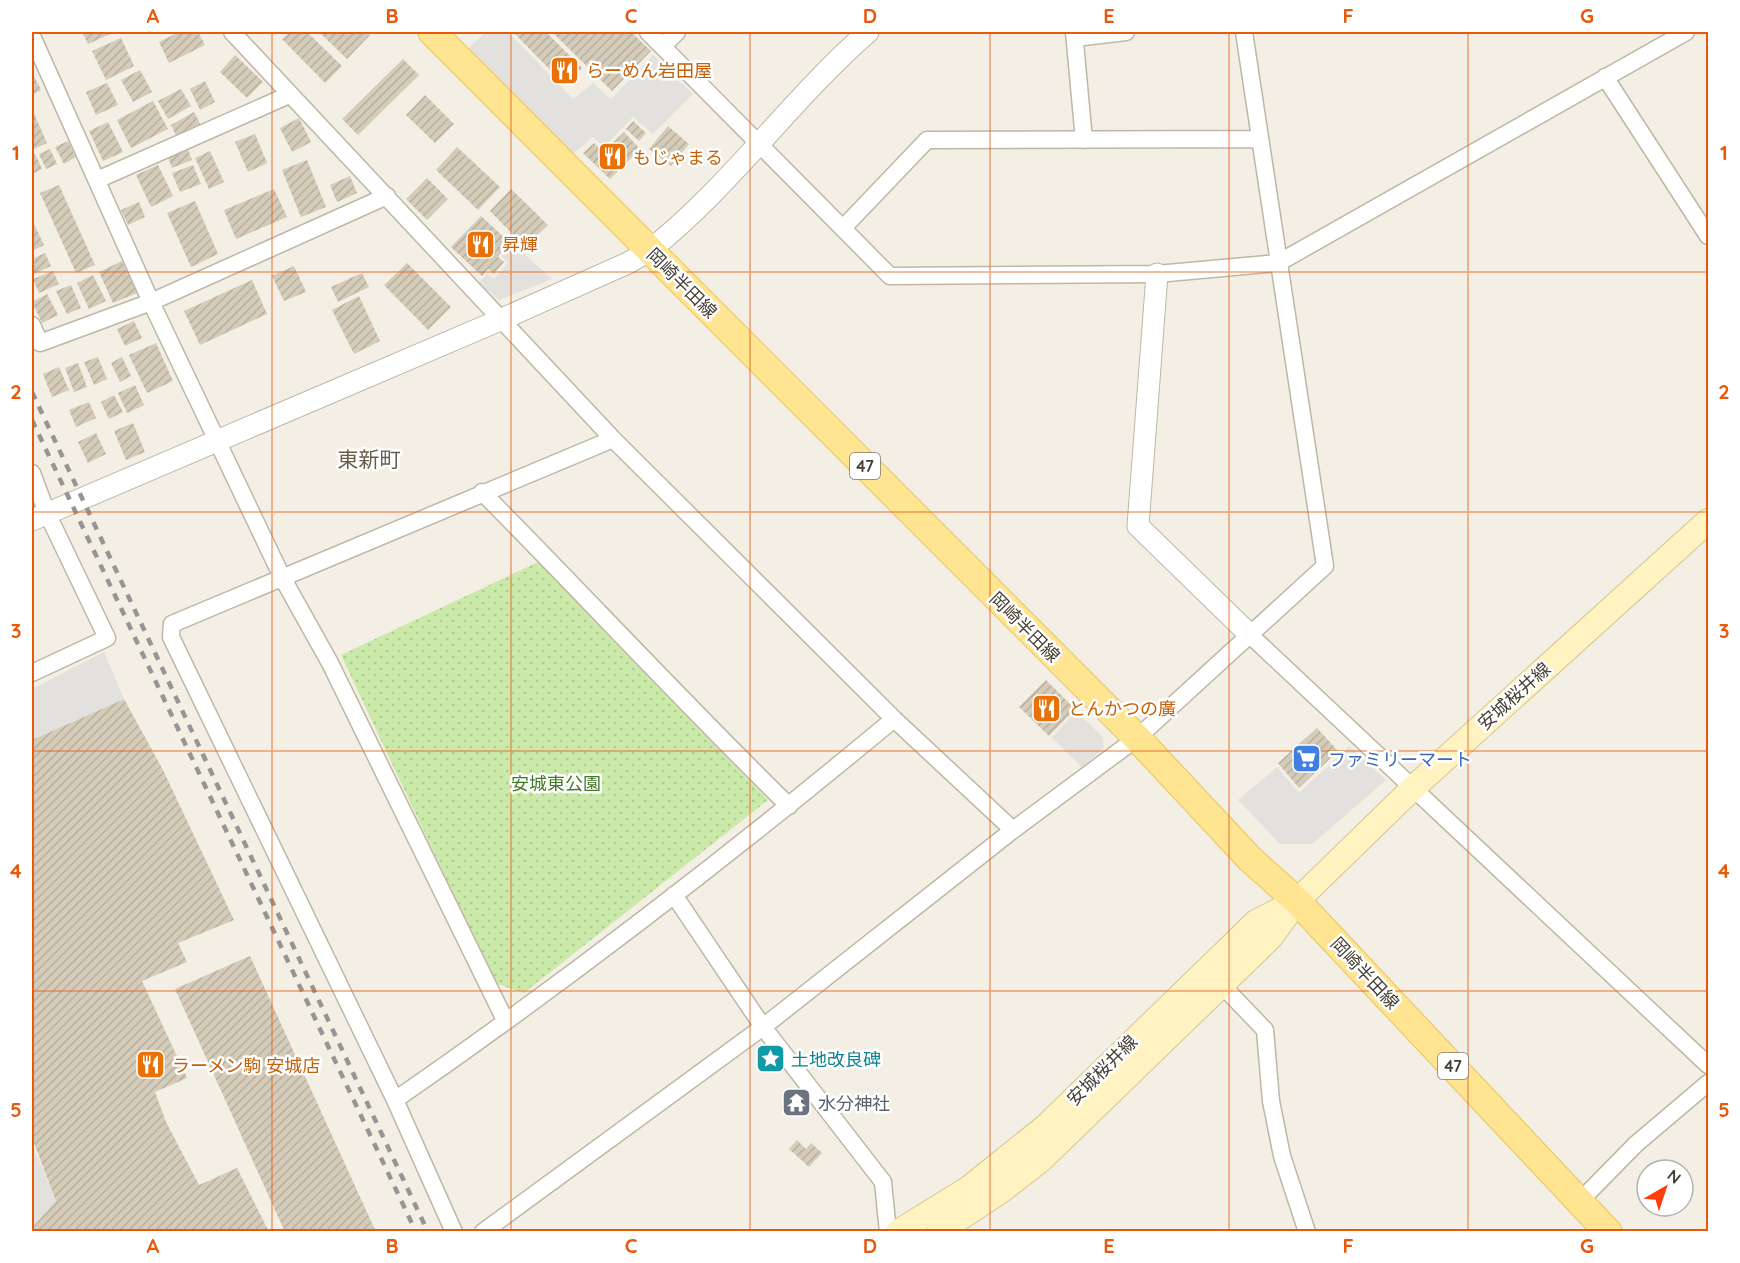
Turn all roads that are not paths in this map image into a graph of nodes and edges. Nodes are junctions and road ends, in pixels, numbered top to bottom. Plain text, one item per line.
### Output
1 (232, 32) edge
2 (432, 32) edge
3 (648, 32) edge
4 (677, 32) edge
5 (868, 32) edge
6 (1126, 32) edge
7 (1244, 32) edge
8 (1686, 32) edge
9 (1074, 35) edge
10 (32, 36) edge
11 (663, 46) junction
12 (1605, 77) junction
13 (289, 95) junction
14 (1084, 140) junction
15 (1259, 140) junction
16 (760, 145) junction
17 (97, 180) junction
18 (387, 195) junction
19 (843, 228) junction
20 (1708, 236) edge
21 (650, 250) junction
22 (1278, 262) junction
23 (1156, 274) junction
24 (151, 302) junction
25 (500, 320) junction
26 (32, 325) edge
27 (614, 439) junction
28 (219, 441) junction
29 (32, 473) edge
30 (482, 492) junction
31 (39, 516) edge
32 (1708, 521) edge
33 (282, 576) junction
34 (1250, 635) junction
35 (32, 673) edge
36 (894, 719) junction
37 (1137, 738) junction
38 (1412, 789) junction
39 (789, 806) junction
40 (1013, 830) junction
41 (674, 895) junction
42 (1298, 901) junction
43 (1213, 977) junction
44 (505, 1020) junction
45 (763, 1027) junction
46 (1708, 1065) edge
47 (1708, 1083) edge
48 (395, 1100) junction
49 (1580, 1200) junction
50 (454, 1232) edge
51 (483, 1232) edge
52 (888, 1232) edge
53 (898, 1232) edge
54 (939, 1232) edge
55 (1307, 1232) edge
56 (1608, 1232) edge

1 - 13 street
2 - 21 main road, 岡崎半田線 / 47
3 - 11 street
4 - 11 street
5 - 16 street
6 - 9 street
7 - 15 street
8 - 12 street
9 - 14 street
10 - 17 street
11 - 16 street
12 - 20 street
12 - 22 street
13 - 17 street
13 - 18 street
14 - 15 street
14 - 19 street
15 - 22 street
16 - 19 street
16 - 21 street
17 - 24 street
18 - 24 street
18 - 25 street
19 - 23 street
21 - 25 street
21 - 37 main road, 岡崎半田線 / 47
22 - 23 street
22 - 34 street
23 - 34 street
24 - 26 street
24 - 28 street
25 - 27 street
25 - 28 street
27 - 30 street
27 - 36 street
28 - 31 street
28 - 33 street
29 - 31 street
30 - 33 street
30 - 39 street
31 - 35 street
32 - 38 main road, 安城桜井線
33 - 44 street
33 - 48 street
34 - 37 street
34 - 38 street
36 - 39 street
36 - 40 street
37 - 40 street
37 - 42 main road, 岡崎半田線 / 47
38 - 42 main road, 安城桜井線
38 - 46 street
39 - 41 street
40 - 45 street
41 - 44 street
41 - 45 street
42 - 43 main road, 安城桜井線
42 - 49 main road, 岡崎半田線 / 47
43 - 53 main road, 安城桜井線
43 - 54 main road, 安城桜井線
43 - 55 street
44 - 48 street
45 - 51 street
45 - 52 street
47 - 49 street
48 - 50 street
49 - 56 main road, 岡崎半田線 / 47

